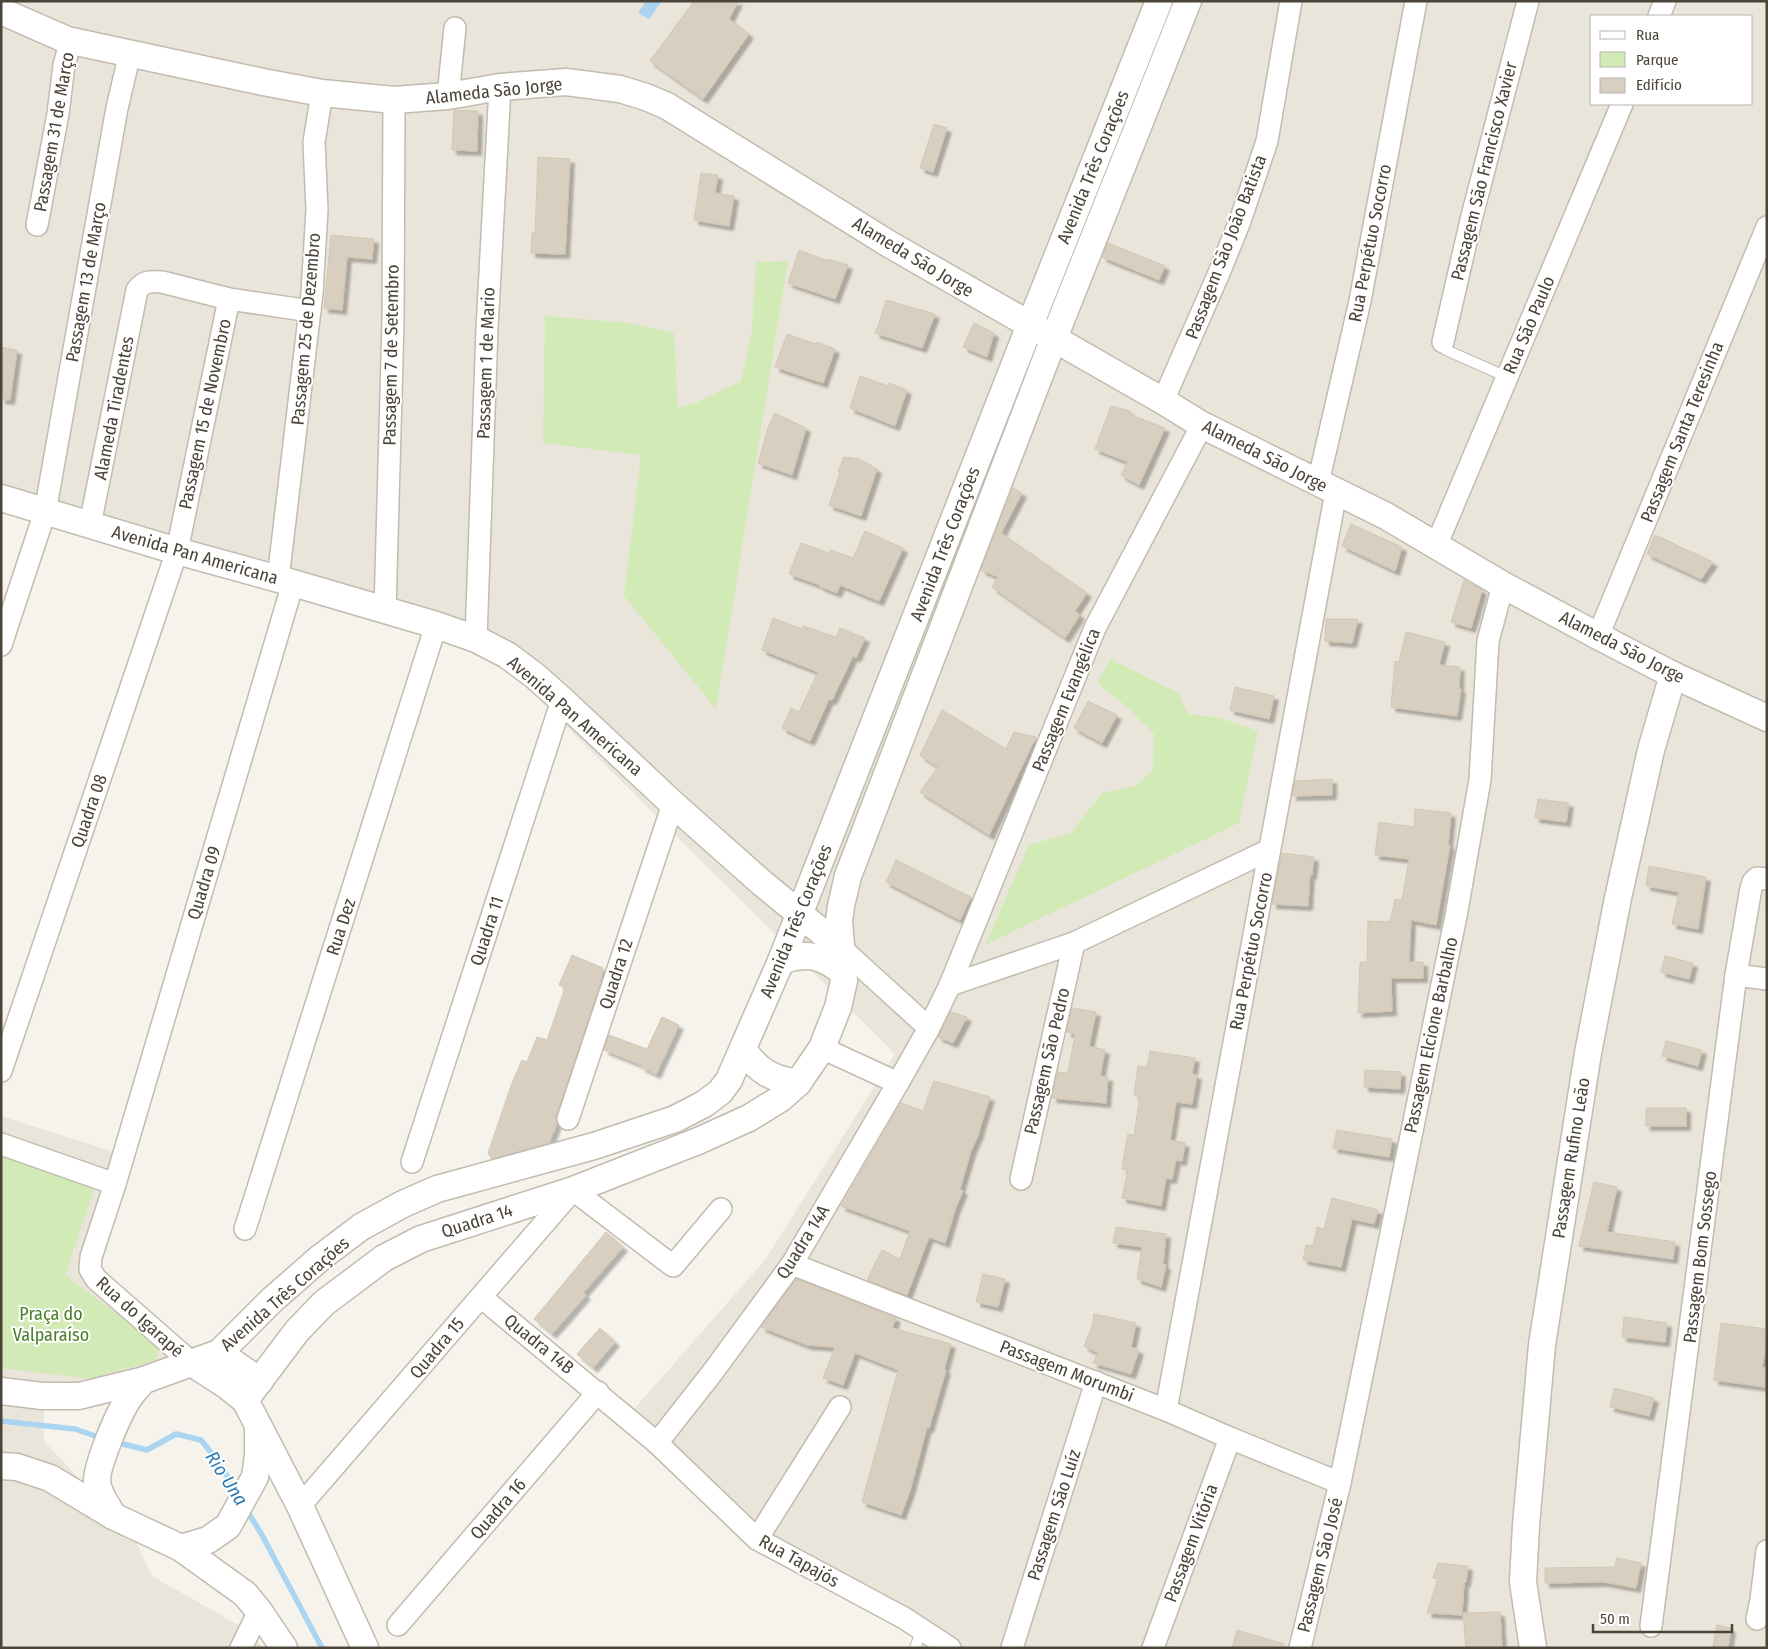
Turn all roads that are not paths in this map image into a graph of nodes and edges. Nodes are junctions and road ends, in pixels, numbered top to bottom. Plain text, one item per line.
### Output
1 (1159, 1) edge
2 (1188, 1) edge
3 (1291, 1) edge
4 (1416, 1) edge
5 (1528, 1) edge
6 (1665, 1) edge
7 (1, 10) edge
8 (1659, 15) edge
9 (455, 28) dead end
10 (71, 40) junction
11 (130, 53) junction
12 (500, 87) junction
13 (322, 92) junction
14 (448, 96) junction
15 (394, 100) junction
16 (1622, 105) edge
17 (37, 224) dead end
18 (1767, 227) edge
19 (229, 298) junction
20 (310, 311) junction
21 (1030, 325) junction
22 (1054, 338) junction
23 (1443, 342) joint
24 (1507, 377) junction
25 (1163, 401) junction
26 (1202, 425) junction
27 (1327, 487) junction
28 (1, 498) edge
29 (45, 512) junction
30 (90, 525) junction
31 (179, 541) junction
32 (1436, 546) junction
33 (284, 576) junction
34 (1503, 585) junction
35 (385, 610) junction
36 (436, 625) junction
37 (1598, 636) junction
38 (476, 639) junction
39 (1, 645) edge
40 (1673, 675) junction
41 (562, 700) junction
42 (1767, 718) edge
43 (673, 804) junction
44 (1270, 850) junction
45 (1759, 884) edge
46 (800, 913) junction
47 (1074, 943) junction
48 (840, 947) junction
49 (781, 962) junction
50 (843, 972) junction
51 (1736, 975) junction
52 (1767, 979) edge
53 (950, 985) junction
54 (929, 1028) junction
55 (822, 1048) junction
56 (743, 1050) junction
57 (1, 1071) edge
58 (798, 1083) junction
59 (898, 1083) junction
60 (568, 1118) dead end
61 (1, 1144) edge
62 (412, 1162) dead end
63 (1021, 1179) dead end
64 (115, 1184) junction
65 (573, 1190) junction
66 (722, 1209) dead end
67 (245, 1229) dead end
68 (792, 1264) junction
69 (481, 1297) junction
70 (219, 1353) junction
71 (192, 1363) junction
72 (144, 1380) junction
73 (1096, 1382) junction
74 (1, 1391) edge
75 (252, 1391) junction
76 (598, 1392) junction
77 (840, 1407) dead end
78 (1166, 1410) junction
79 (258, 1428) junction
80 (1230, 1438) junction
81 (657, 1442) junction
82 (1, 1466) edge
83 (1340, 1483) junction
84 (300, 1506) junction
85 (113, 1516) junction
86 (757, 1539) junction
87 (181, 1548) junction
88 (1767, 1551) edge
89 (1761, 1606) edge
90 (259, 1611) junction
91 (398, 1625) dead end
92 (1651, 1626) dead end
93 (918, 1639) edge
94 (240, 1648) edge
95 (284, 1648) edge
96 (365, 1648) edge
97 (950, 1648) edge
98 (1012, 1648) edge
99 (1153, 1648) edge
100 (1300, 1648) edge
101 (1533, 1648) edge

1 - 21 street, Avenida Três Corações
2 - 22 street, Avenida Três Corações
3 - 25 street, Passagem São João Batista
4 - 27 street, Rua Perpétuo Socorro
5 - 23 street, Passagem São Francisco Xavier
6 - 8 street
7 - 10 street, Alameda São Jorge
9 - 14 street
10 - 11 street, Alameda São Jorge
10 - 17 street, Passagem 31 de Março
11 - 13 street, Alameda São Jorge
11 - 29 street, Passagem 13 de Março
12 - 14 street, Alameda São Jorge
12 - 21 street, Alameda São Jorge
12 - 38 street, Passagem 1 de Mario
13 - 15 street, Alameda São Jorge
13 - 20 street, Passagem 25 de Dezembro
14 - 15 street, Alameda São Jorge
15 - 35 street, Passagem 7 de Setembro
16 - 24 street, Rua São Paulo
18 - 37 street, Passagem Santa Teresinha
19 - 20 street
19 - 30 street, Alameda Tiradentes
19 - 31 street, Passagem 15 de Novembro
20 - 33 street, Passagem 25 de Dezembro
21 - 22 street, Alameda São Jorge
21 - 46 street, Avenida Três Corações
22 - 25 street, Alameda São Jorge
22 - 48 street, Avenida Três Corações
23 - 24 lane
24 - 32 street, Rua São Paulo
25 - 26 street, Alameda São Jorge
26 - 27 street, Alameda São Jorge
26 - 53 street, Passagem Evangélica
27 - 32 street, Alameda São Jorge
27 - 44 street, Rua Perpétuo Socorro
28 - 29 street, Avenida Pan Americana
29 - 30 street, Avenida Pan Americana
29 - 39 street, Passagem 13 de Março
30 - 31 street, Avenida Pan Americana
31 - 33 street, Avenida Pan Americana
31 - 57 street, Quadra 08
32 - 34 street, Alameda São Jorge
33 - 35 street, Avenida Pan Americana
33 - 64 street, Quadra 09
34 - 37 street, Alameda São Jorge
34 - 83 street, Passagem Elcione Barbalho
35 - 36 street, Avenida Pan Americana
36 - 38 street, Avenida Pan Americana
36 - 67 street, Rua Dez
37 - 40 street, Alameda São Jorge
38 - 41 street, Avenida Pan Americana
40 - 42 street, Alameda São Jorge
40 - 101 street, Passagem Rufino Leão
41 - 43 street, Avenida Pan Americana
41 - 62 street, Quadra 11
43 - 46 street, Avenida Pan Americana
43 - 60 street, Quadra 12
44 - 47 street
44 - 78 street, Rua Perpétuo Socorro
45 - 51 street, Passagem Bom Sossego
46 - 48 street, Avenida Pan Americana
46 - 49 street, Avenida Três Corações
47 - 53 street
47 - 63 street, Passagem São Pedro
48 - 50 street, Avenida Três Corações
48 - 54 street, Avenida Pan Americana
49 - 50 street
49 - 56 street, Avenida Três Corações
50 - 55 street, Avenida Três Corações
51 - 52 street
51 - 92 street, Passagem Bom Sossego
53 - 54 street, Passagem Evangélica
54 - 59 street, Quadra 14A
55 - 58 street, Avenida Três Corações
55 - 59 street
56 - 58 street
56 - 70 street, Avenida Três Corações
58 - 65 street, Avenida Três Corações
59 - 68 street, Quadra 14A
61 - 64 street
64 - 71 street, Rua do Igarapé
65 - 66 street
65 - 69 street, Quadra 15
65 - 75 street, Quadra 14
68 - 73 street, Passagem Morumbi
68 - 81 street, Quadra 14A
69 - 76 street, Quadra 14B
69 - 84 street, Quadra 15
70 - 71 street, Avenida Três Corações
70 - 75 street
71 - 72 street, Avenida Três Corações
71 - 75 street
72 - 74 street, Avenida Três Corações
72 - 85 street
73 - 78 street, Passagem Morumbi
73 - 98 street, Passagem São Luíz
75 - 79 street
76 - 81 street, Rua Tapajós
76 - 91 street, Quadra 16
77 - 86 street
78 - 80 street, Passagem Morumbi
79 - 84 street
79 - 87 street
80 - 83 street, Passagem Morumbi
80 - 99 street, Passagem Vitória
81 - 86 street, Rua Tapajós
82 - 85 street
83 - 100 street, Passagem São José
84 - 96 street
85 - 87 street
86 - 93 street, Rua Tapajós
87 - 90 street
88 - 89 street
90 - 94 street
90 - 95 street
93 - 97 street, Rua Tapajós

